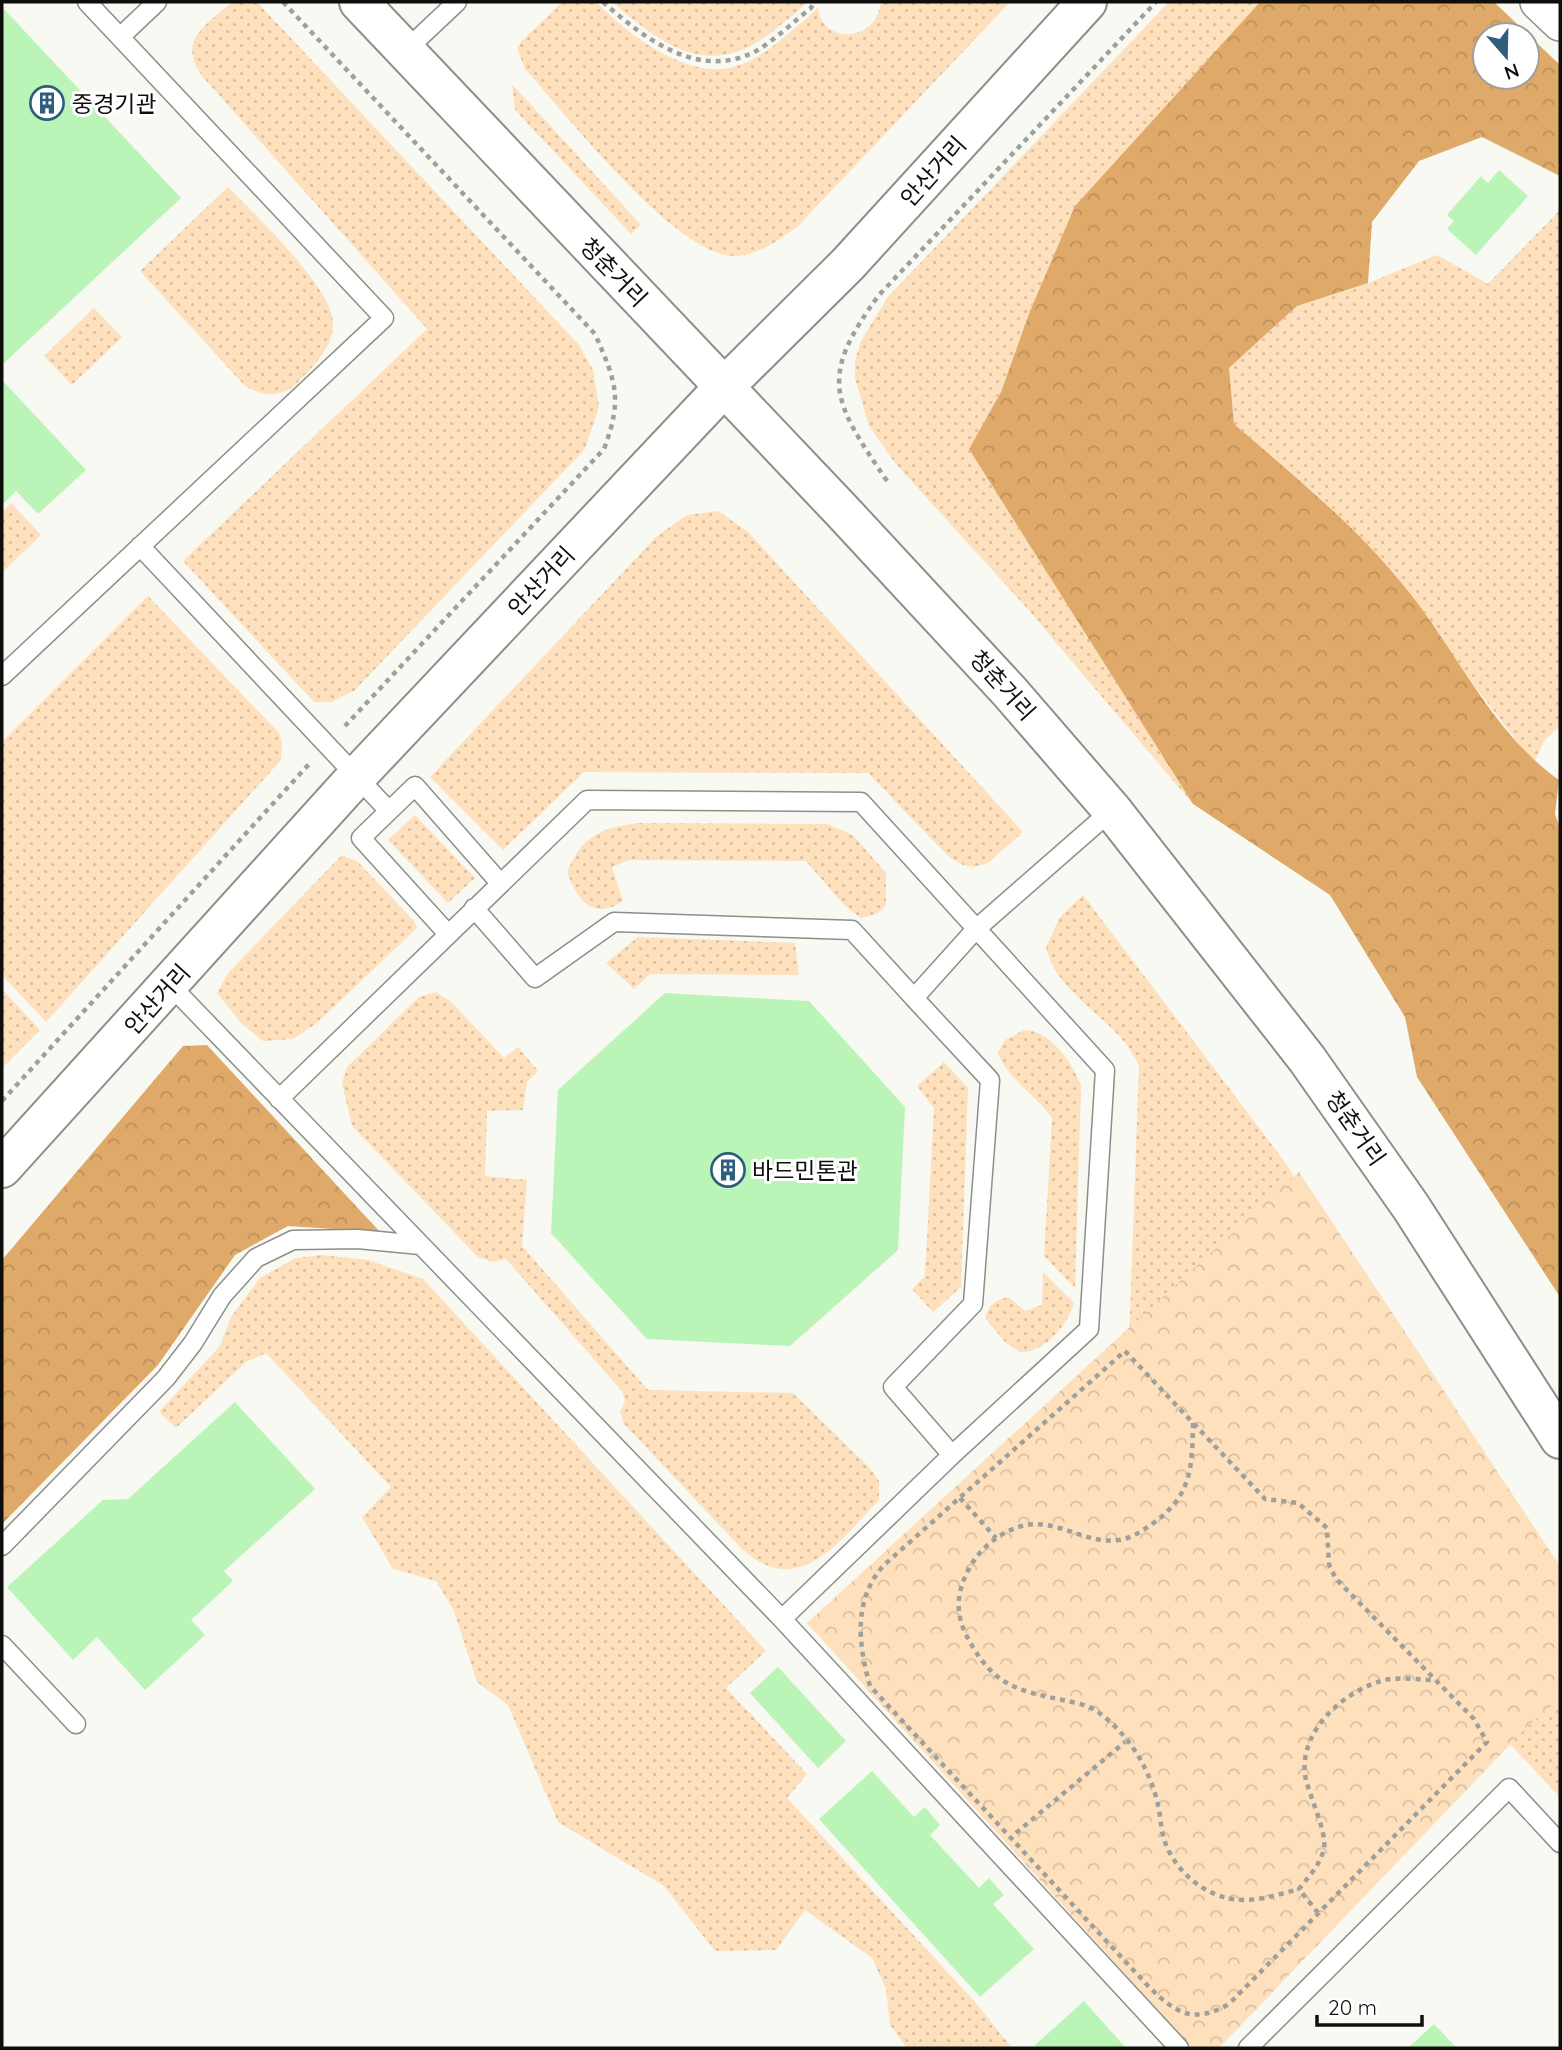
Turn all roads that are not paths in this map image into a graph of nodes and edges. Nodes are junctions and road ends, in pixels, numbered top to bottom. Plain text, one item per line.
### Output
1 (87, 2) edge
2 (157, 2) edge
3 (359, 2) edge
4 (457, 2) edge
5 (1087, 2) edge
6 (1538, 2) edge
7 (1560, 23) edge
8 (120, 37) junction
9 (405, 51) junction
10 (724, 387) junction
11 (140, 546) junction
12 (2, 676) edge
13 (357, 776) junction
14 (1112, 810) junction
15 (389, 811) junction
16 (500, 883) junction
17 (474, 908) junction
18 (976, 929) junction
19 (448, 934) junction
20 (170, 985) junction
21 (914, 998) junction
22 (279, 1098) junction
23 (2, 1168) edge
24 (420, 1245) junction
25 (1560, 1439) edge
26 (952, 1455) junction
27 (2, 1546) edge
28 (782, 1619) junction
29 (2, 1646) edge
30 (76, 1724) dead end
31 (1560, 1843) edge
32 (1179, 2048) edge
33 (1248, 2048) edge

1 - 8 lane
2 - 8 lane
3 - 9 main road, 청춘거리
4 - 9 lane
5 - 10 main road, 안산거리
6 - 7 street
8 - 11 lane
9 - 10 main road, 청춘거리
10 - 13 main road, 안산거리
10 - 14 main road, 청춘거리
11 - 12 lane
11 - 13 lane
13 - 15 lane
13 - 20 main road, 안산거리
14 - 18 lane
14 - 25 main road, 청춘거리
15 - 16 lane
15 - 19 lane
16 - 17 lane
16 - 18 lane
17 - 19 lane
17 - 21 lane
18 - 21 lane
18 - 26 lane
19 - 22 lane
20 - 22 lane
20 - 23 main road, 안산거리
21 - 26 lane
22 - 24 lane
24 - 27 lane
24 - 28 lane
26 - 28 lane
28 - 32 lane
29 - 30 lane
31 - 33 lane

